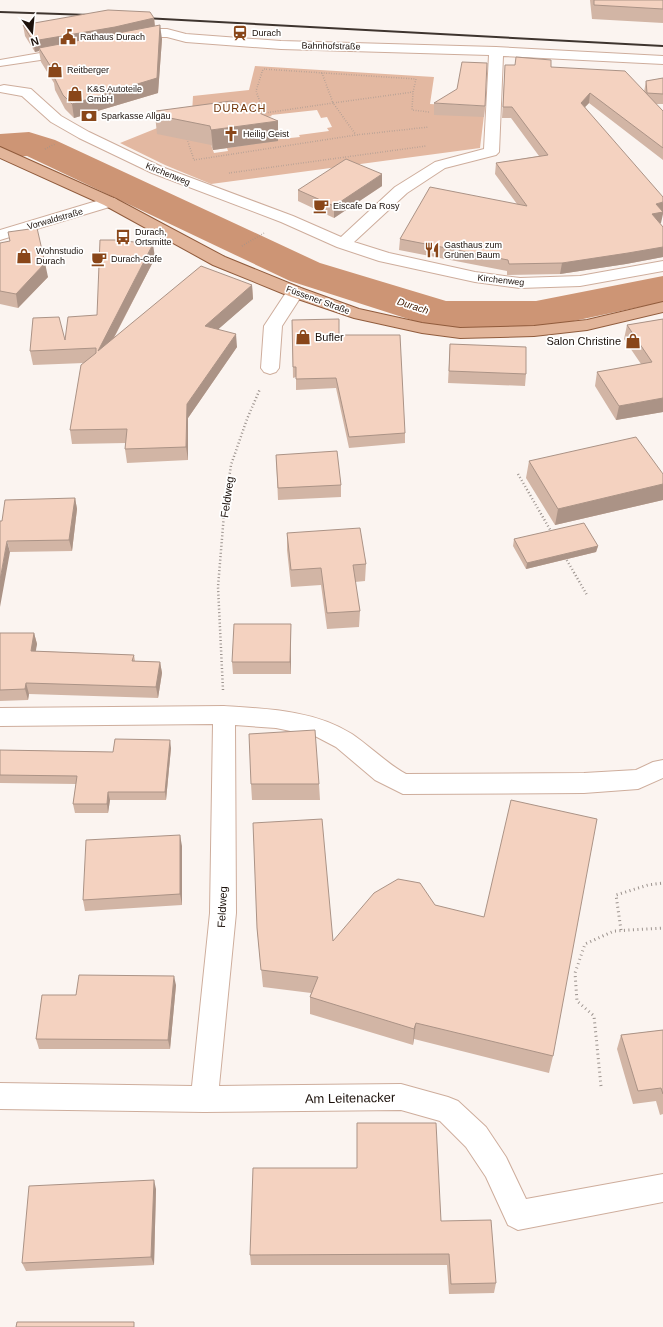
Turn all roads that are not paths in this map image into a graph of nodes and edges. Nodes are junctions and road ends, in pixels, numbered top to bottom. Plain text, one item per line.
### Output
1 (118, 43) edge
2 (0, 49) edge
3 (79, 50) edge
4 (496, 51) junction
5 (663, 60) edge
6 (3, 64) junction
7 (2, 91) edge
8 (5, 154) edge
9 (110, 202) junction
10 (0, 235) edge
11 (343, 244) junction
12 (663, 266) edge
13 (295, 292) junction
14 (663, 307) edge
15 (270, 368) road end
16 (224, 715) junction
17 (0, 717) edge
18 (661, 769) dead end
19 (0, 1096) edge
20 (204, 1099) junction
21 (663, 1188) edge

1 - 4 street, Bahnhofstraße
2 - 6 street
3 - 6 street
4 - 5 street, Bahnhofstraße
4 - 11 street
6 - 7 street
7 - 11 street, Kirchenweg
8 - 9 main road, Füssener Straße
9 - 10 street, Vorwaldstraße
9 - 13 main road, Füssener Straße
11 - 12 street, Kirchenweg
13 - 14 main road, Füssener Straße
13 - 15 street
16 - 17 street
16 - 18 street
16 - 20 street, Feldweg
19 - 20 street, Am Leitenacker
20 - 21 street, Am Leitenacker

